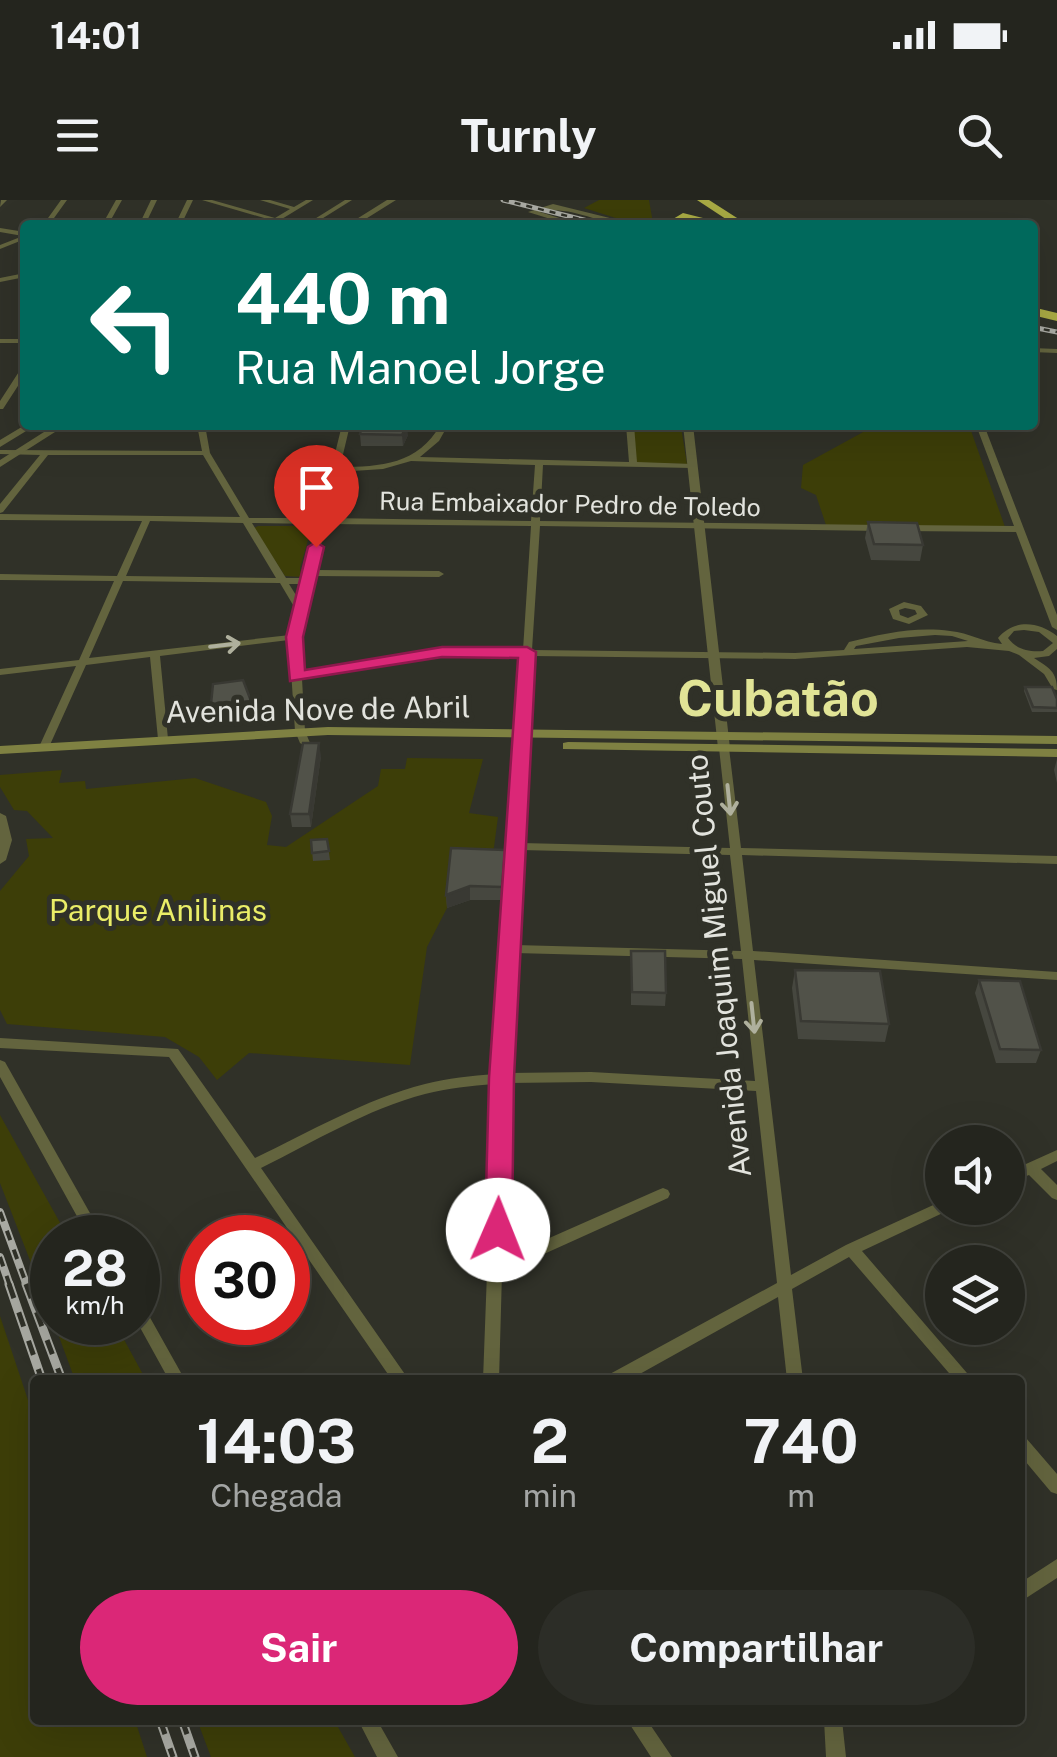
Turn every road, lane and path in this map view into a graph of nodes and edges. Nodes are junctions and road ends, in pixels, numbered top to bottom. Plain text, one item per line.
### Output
1 (205, 200) edge
2 (263, 200) edge
3 (310, 200) edge
4 (350, 200) edge
5 (386, 201) edge
6 (695, 201) edge
7 (295, 209) junction
8 (276, 220) joint
9 (316, 220) edge
10 (358, 220) edge
11 (560, 220) edge
12 (608, 220) edge
13 (669, 220) edge
14 (700, 220) edge
15 (716, 220) edge
16 (732, 220) edge
17 (20, 383) edge
18 (0, 407) edge
19 (24, 430) edge
20 (53, 430) edge
21 (202, 430) edge
22 (345, 430) edge
23 (441, 430) edge
24 (630, 430) edge
25 (689, 430) edge
26 (982, 430) edge
27 (0, 448) edge
28 (19, 452) junction
29 (46, 452) junction
30 (206, 453) junction
31 (412, 459) junction
32 (0, 464) edge
33 (539, 464) junction
34 (633, 466) junction
35 (693, 466) junction
36 (336, 470) junction
37 (0, 514) edge
38 (146, 519) junction
39 (248, 520) junction
40 (322, 522) junction
41 (535, 524) junction
42 (699, 526) junction
43 (1020, 529) junction
44 (440, 574) dead end
45 (0, 577) edge
46 (309, 577) junction
47 (120, 578) junction
48 (285, 581) junction
49 (299, 608) junction
50 (1047, 608) junction
51 (909, 620) dead end
52 (1029, 627) junction
53 (1057, 627) edge
54 (917, 636) junction
55 (294, 637) junction
56 (1003, 638) junction
57 (976, 644) junction
58 (1057, 646) edge
59 (1016, 650) junction
60 (527, 652) junction
61 (155, 654) junction
62 (846, 654) junction
63 (713, 655) junction
64 (84, 662) junction
65 (0, 672) edge
66 (1056, 676) edge
67 (297, 677) junction
68 (303, 737) junction
69 (164, 739) junction
70 (522, 739) junction
71 (1057, 740) edge
72 (723, 742) junction
73 (44, 747) junction
74 (0, 750) edge
75 (1057, 753) edge
76 (0, 760) edge
77 (0, 816) edge
78 (516, 846) junction
79 (735, 851) junction
80 (0, 860) edge
81 (1057, 860) edge
82 (509, 949) junction
83 (746, 955) junction
84 (1057, 976) edge
85 (0, 1043) edge
86 (0, 1065) edge
87 (502, 1078) junction
88 (761, 1086) junction
89 (1057, 1155) edge
90 (252, 1166) junction
91 (1030, 1167) junction
92 (1025, 1170) edge
93 (663, 1194) dead end
94 (1057, 1194) edge
95 (84, 1215) edge
96 (925, 1215) edge
97 (851, 1249) junction
98 (498, 1268) junction
99 (785, 1284) junction
100 (158, 1345) edge
101 (174, 1375) edge
102 (398, 1375) edge
103 (491, 1375) edge
104 (623, 1375) edge
105 (794, 1375) edge
106 (961, 1375) edge
107 (1025, 1450) edge
108 (1057, 1486) edge
109 (1057, 1568) edge
110 (1025, 1590) edge
111 (371, 1725) edge
112 (640, 1725) edge
113 (833, 1725) edge
114 (388, 1757) edge
115 (662, 1757) edge
116 (836, 1757) edge

1 - 8 street
2 - 7 street
3 - 7 street
4 - 9 street
5 - 10 street
6 - 15 highway
6 - 16 highway
7 - 8 street
11 - 12 street
13 - 14 highway
17 - 18 street
19 - 27 street
20 - 28 street
21 - 30 street
22 - 36 street
23 - 31 street
24 - 34 street
25 - 35 street, Avenida Joaquim Miguel Couto
26 - 43 street
27 - 28 street
28 - 29 street
28 - 32 street
29 - 30 street
29 - 37 street
30 - 39 street
31 - 33 street
31 - 36 street
33 - 34 street
33 - 41 street
34 - 35 street
35 - 42 street, Avenida Joaquim Miguel Couto
36 - 40 street
37 - 38 street, Rua Embaixador Pedro de Toledo
38 - 39 street, Rua Embaixador Pedro de Toledo
38 - 47 street
39 - 40 street, Rua Embaixador Pedro de Toledo
39 - 48 street
40 - 41 street, Rua Embaixador Pedro de Toledo
40 - 46 street
41 - 42 street, Rua Embaixador Pedro de Toledo
41 - 60 street
42 - 43 street, Rua Embaixador Pedro de Toledo
42 - 63 street, Avenida Joaquim Miguel Couto
43 - 50 street
44 - 46 street
45 - 47 street
46 - 48 street
46 - 49 street
47 - 48 street
47 - 64 street
48 - 49 street
49 - 55 street
50 - 52 street
50 - 53 street
51 - 54 street
52 - 56 street
52 - 58 street
54 - 57 street
54 - 62 street
61 -> 55 street
55 - 67 street
56 - 57 street
56 - 59 street
57 - 59 street
57 - 62 street
58 - 59 street
59 - 66 street
60 - 63 street
60 - 67 street
60 - 70 street
61 - 64 street
61 - 69 street
62 - 63 street
63 - 72 street, Avenida Joaquim Miguel Couto
64 - 65 street
64 - 73 street
67 - 68 street
68 - 69 main road, Avenida Nove de Abril
68 - 70 main road, Avenida Nove de Abril
68 - 76 main road, Avenida Nove de Abril
69 - 73 main road, Avenida Nove de Abril
70 - 72 main road, Avenida Nove de Abril
70 - 78 street
71 - 72 main road, Avenida Nove de Abril
72 - 75 main road, Avenida Nove de Abril
72 -> 79 street, Avenida Joaquim Miguel Couto
73 - 74 main road, Avenida Nove de Abril
77 - 80 street
78 - 79 street
78 - 82 street
79 - 81 street
79 - 83 street, Avenida Joaquim Miguel Couto
82 - 83 street
82 - 87 street
83 - 84 street
83 -> 88 street, Avenida Joaquim Miguel Couto
85 - 90 street
86 - 95 street
87 - 88 street
87 - 90 street
87 - 98 street
88 - 99 street, Avenida Joaquim Miguel Couto
89 - 91 street
90 - 102 street
91 - 92 street
91 - 94 street
93 - 98 street
96 - 97 street
97 - 99 street
97 - 106 street
98 - 103 street
99 - 104 street
99 - 105 street, Avenida Joaquim Miguel Couto
100 - 101 street
107 - 108 street
109 - 110 street
111 - 114 street
112 - 115 street
113 - 116 street

